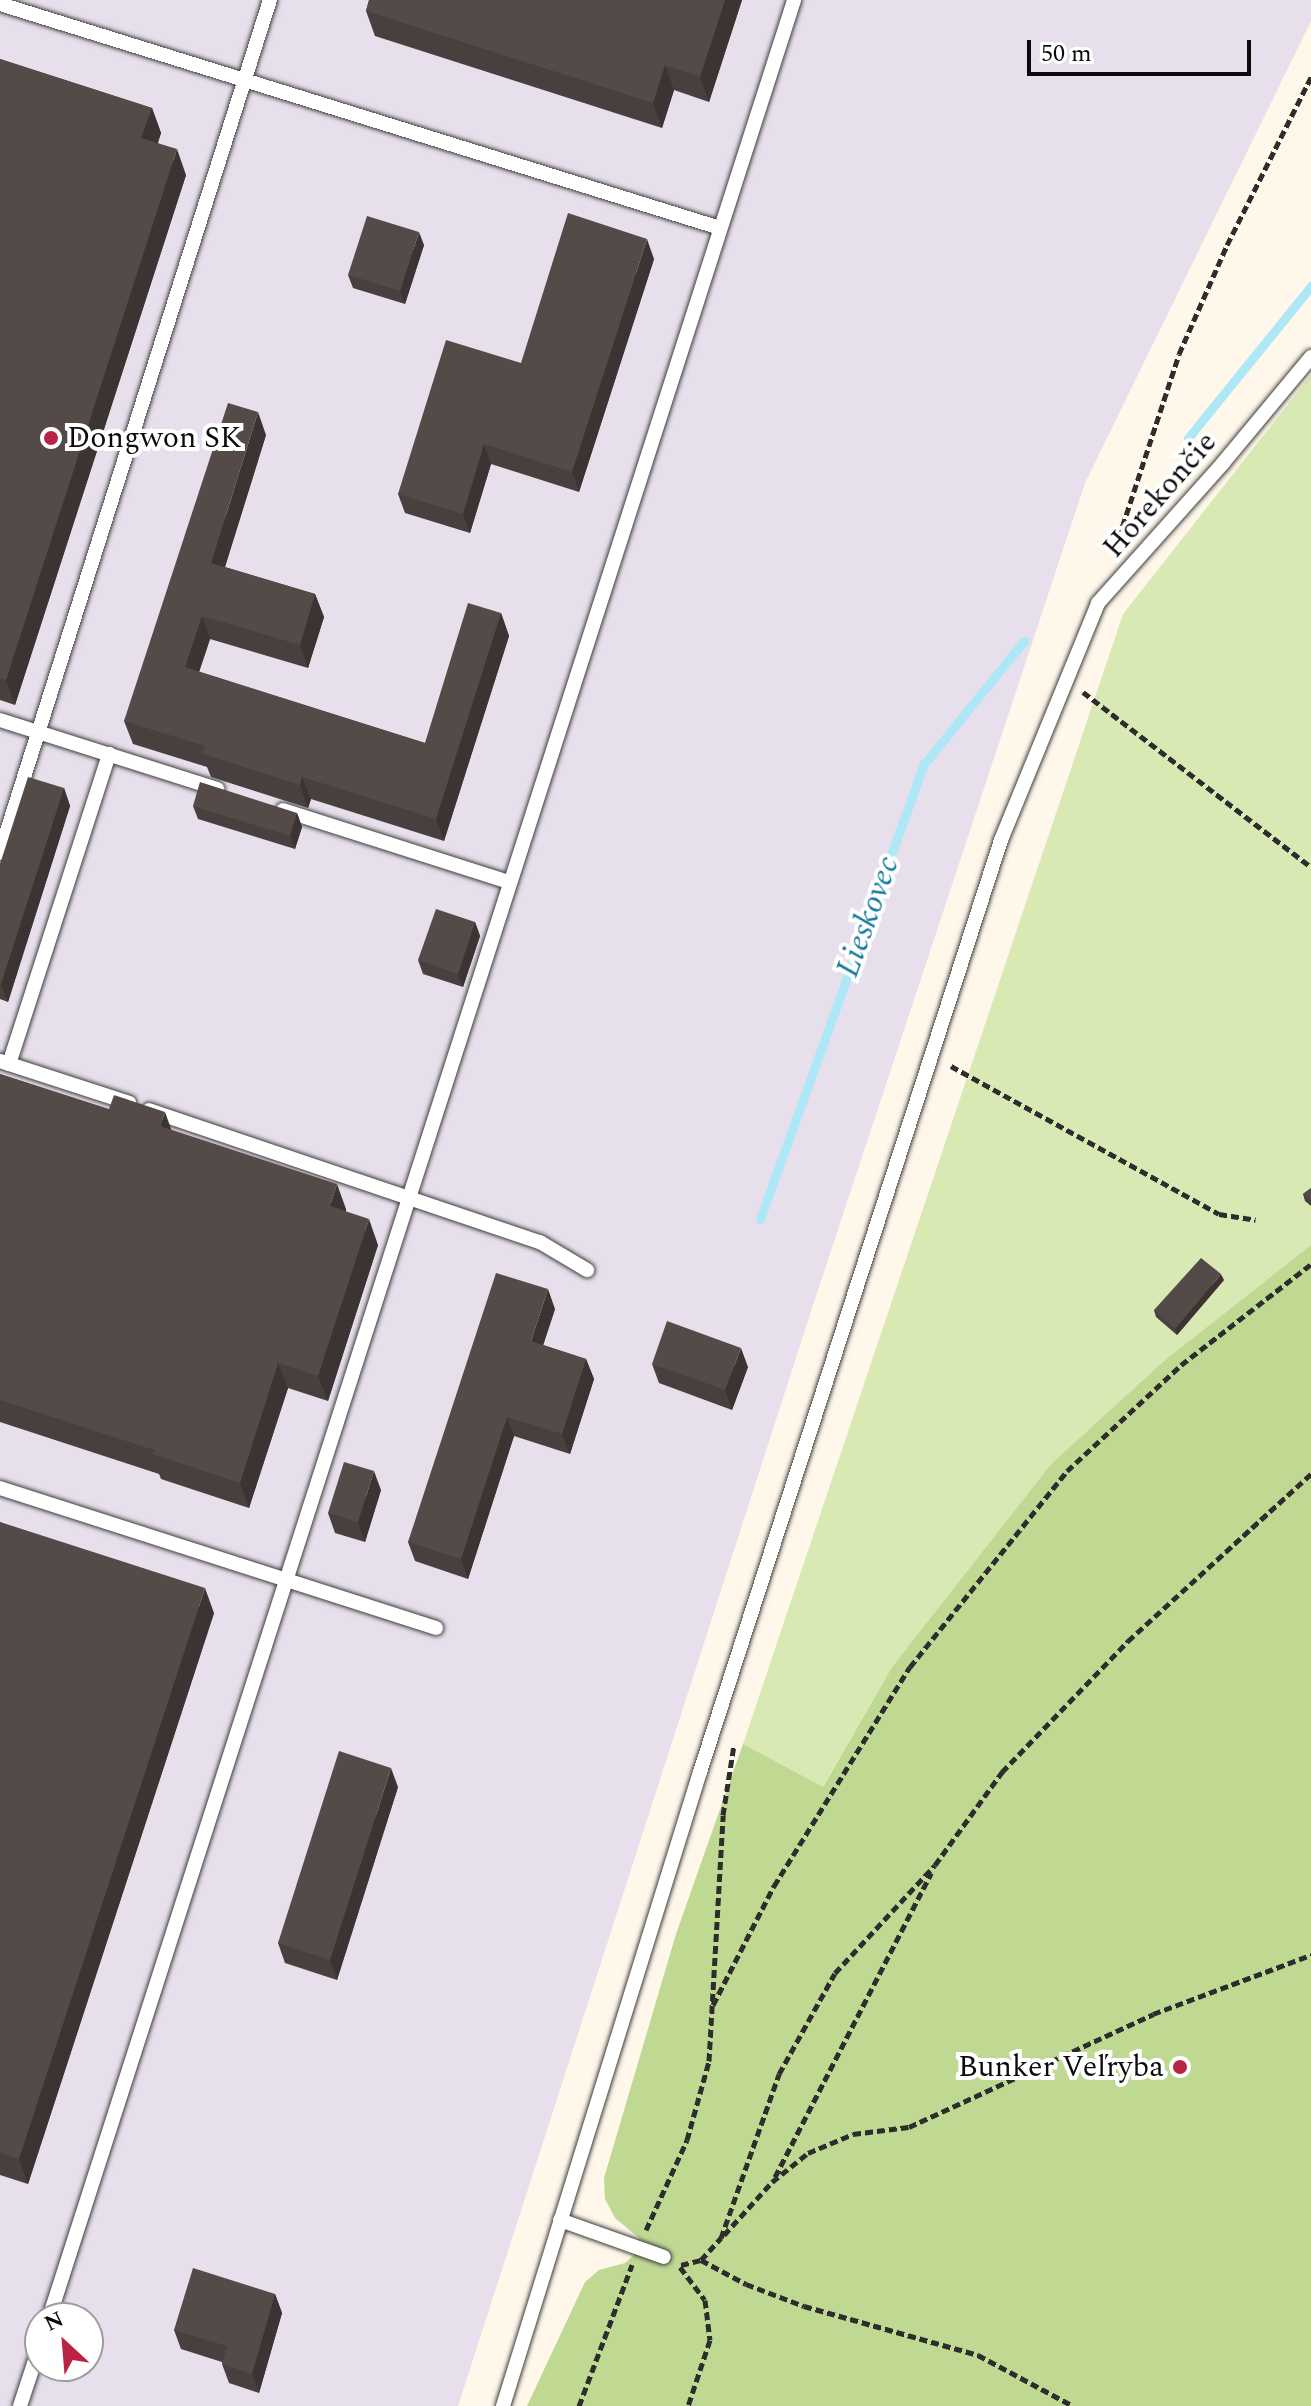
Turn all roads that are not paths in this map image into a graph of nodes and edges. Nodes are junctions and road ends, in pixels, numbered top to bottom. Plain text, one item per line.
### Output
1 (270, 0) edge
2 (794, 0) edge
3 (0, 4) edge
4 (245, 80) junction
5 (720, 228) junction
6 (1311, 357) edge
7 (0, 720) edge
8 (38, 732) junction
9 (109, 754) junction
10 (227, 792) edge
11 (272, 806) edge
12 (0, 853) edge
13 (509, 882) junction
14 (4, 1062) edge
15 (408, 1196) junction
16 (587, 1270) dead end
17 (0, 1488) edge
18 (285, 1579) junction
19 (436, 1628) dead end
20 (560, 2220) junction
21 (664, 2257) road end
22 (54, 2302) edge
23 (28, 2382) edge
24 (20, 2406) edge
25 (503, 2406) edge

1 - 4 lane
2 - 5 lane
3 - 4 lane
4 - 5 lane
4 - 8 lane
5 - 13 lane
6 - 20 lane, Horekončie
7 - 8 lane
8 - 9 lane
8 - 12 lane
9 - 10 lane
9 - 14 lane
11 - 13 lane
13 - 15 lane
14 - 15 lane
15 - 16 lane
15 - 18 lane
17 - 18 lane
18 - 19 lane
18 - 22 lane
20 - 21 lane
20 - 25 lane, Horekončie
23 - 24 lane

